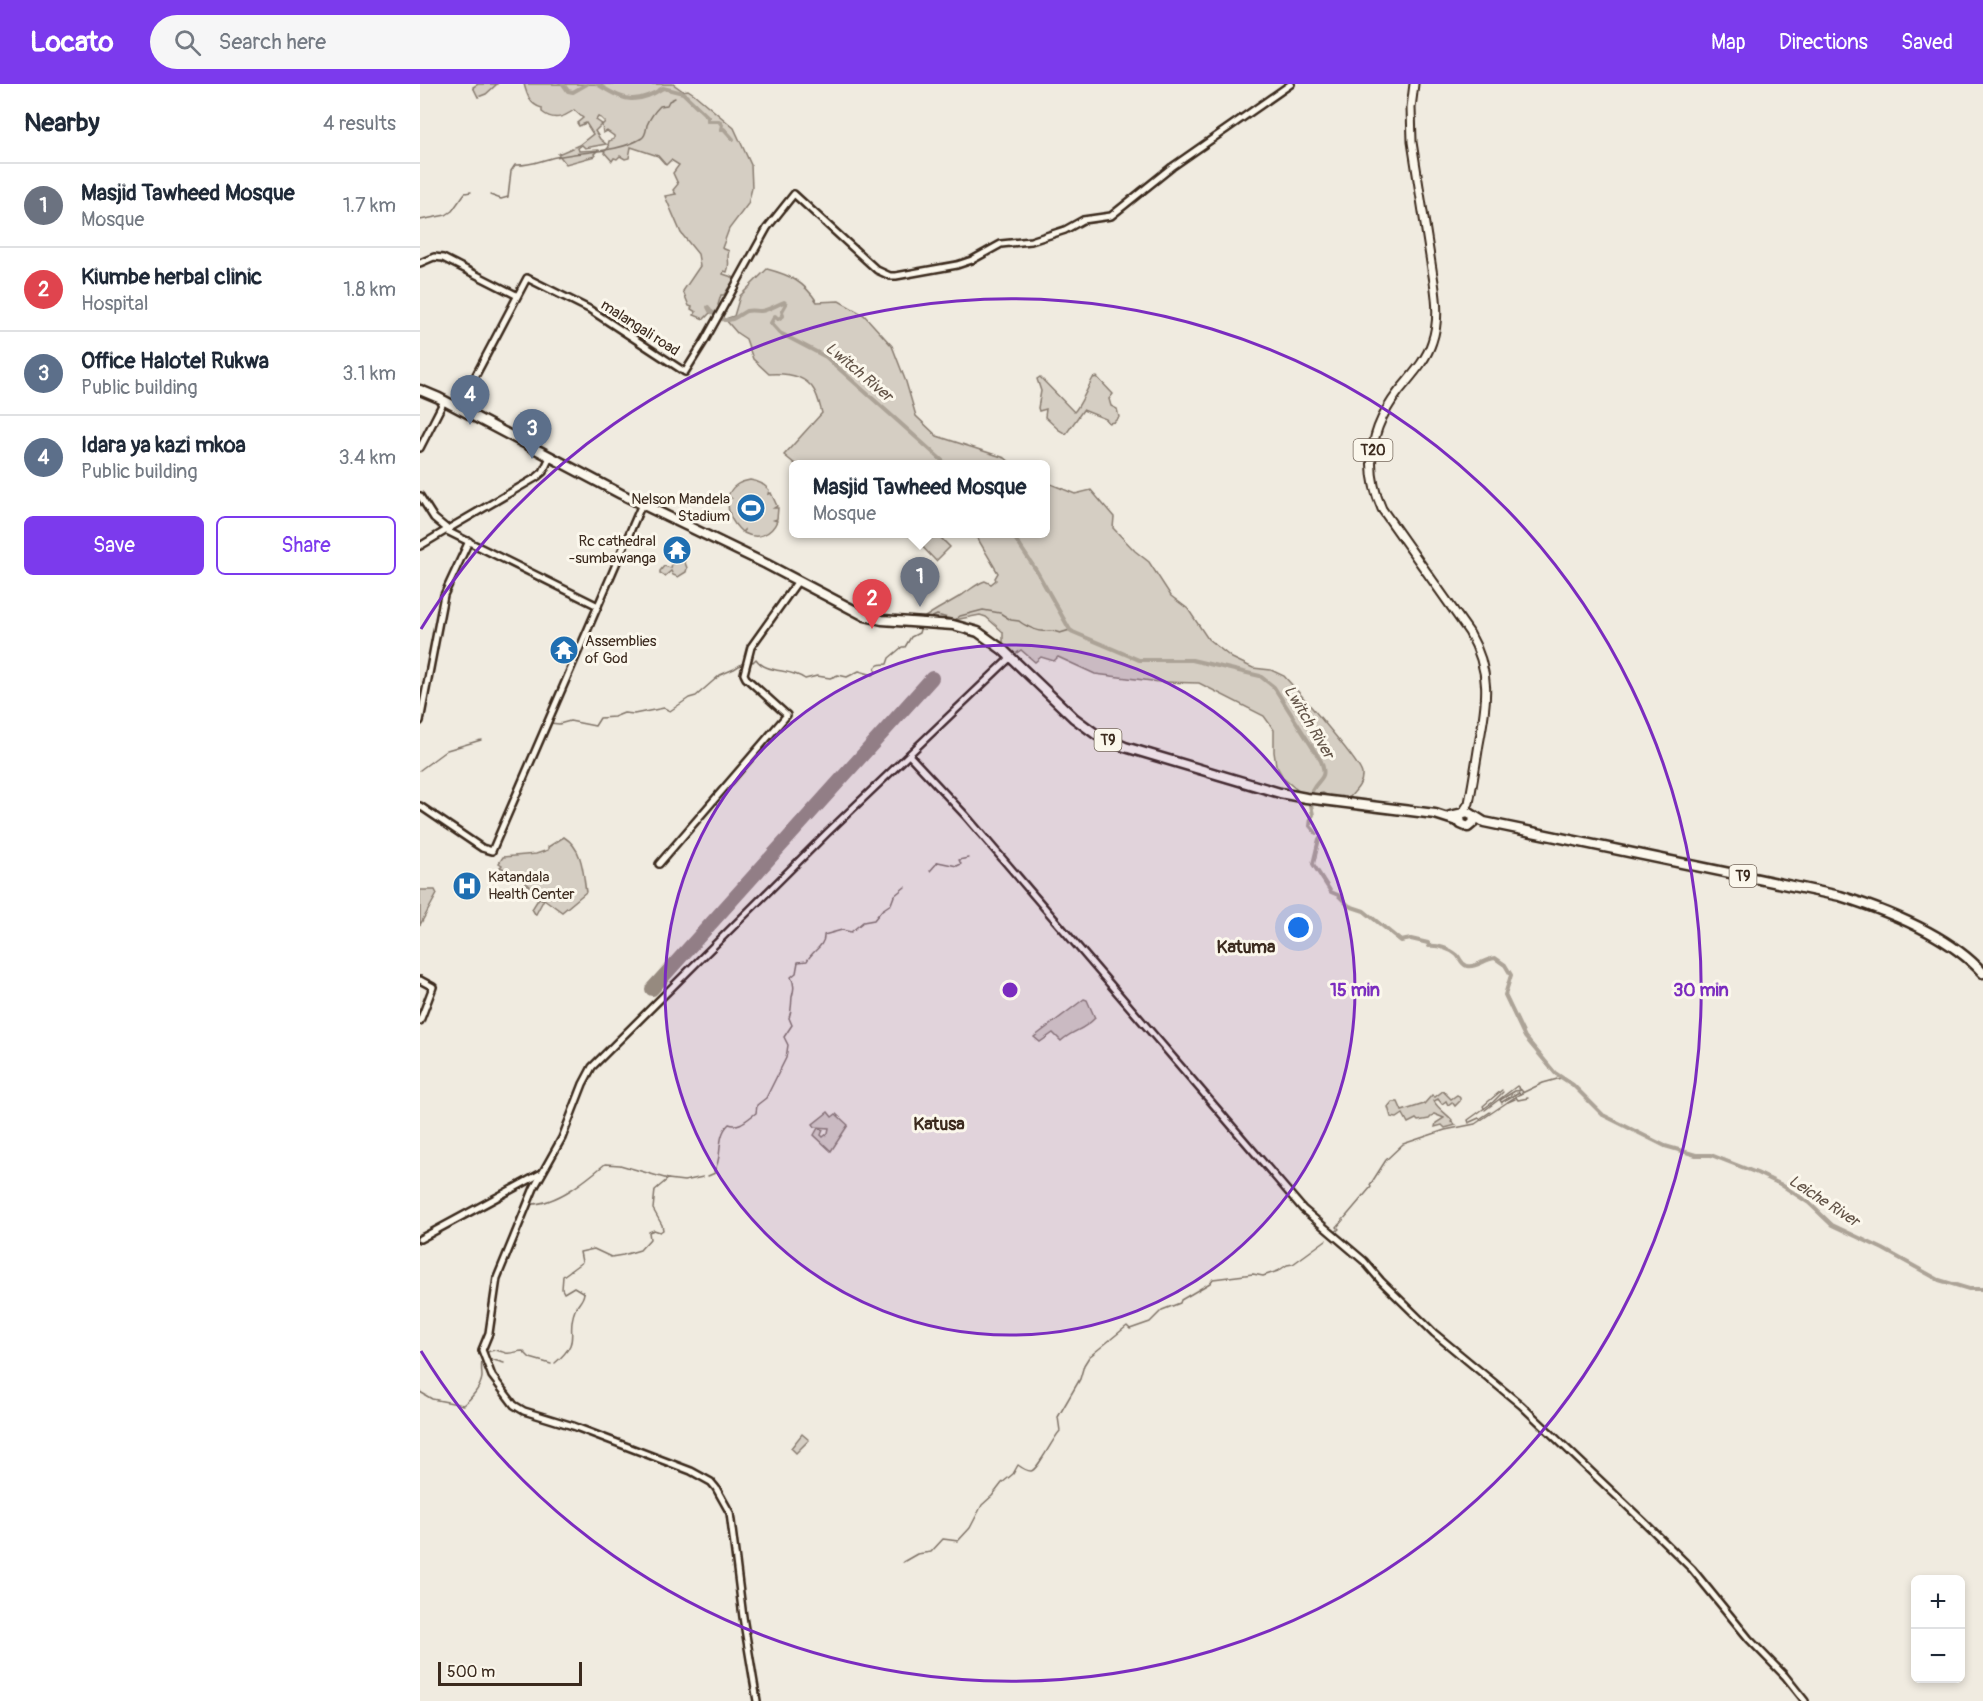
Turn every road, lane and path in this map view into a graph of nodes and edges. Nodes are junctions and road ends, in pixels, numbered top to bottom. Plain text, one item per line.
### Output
1 (1291, 84) edge
2 (1414, 84) edge
3 (420, 263) edge
4 (516, 295) junction
5 (423, 391) edge
6 (440, 401) junction
7 (458, 409) junction
8 (420, 448) edge
9 (550, 457) junction
10 (420, 498) edge
11 (641, 503) junction
12 (446, 530) junction
13 (469, 542) junction
14 (420, 546) edge
15 (798, 581) junction
16 (597, 604) junction
17 (1011, 657) junction
18 (420, 720) edge
19 (909, 755) junction
20 (420, 806) edge
21 (1466, 816) junction
22 (1484, 822) junction
23 (659, 864) dead end
24 (1983, 973) edge
25 (420, 980) edge
26 (420, 1021) edge
27 (542, 1173) junction
28 (420, 1239) edge
29 (756, 1701) edge
30 (1806, 1701) edge

1 - 4 street, malangali road
2 - 21 main road, T20
3 - 4 street
4 - 7 street, malangali road
5 - 6 highway, T9
6 - 7 highway, T9
6 - 8 street
7 - 9 highway, T9
9 - 11 highway, T9
9 - 12 street
10 - 12 street
11 - 15 highway, T9
11 - 16 street
12 - 13 street
12 - 14 street
13 - 16 street
13 - 18 street
15 - 17 highway, T9
15 - 23 street
16 - 20 street
17 - 19 street
17 - 21 highway, T9
19 - 27 street
19 - 30 street
21 - 22 highway, T9
21 - 22 highway, T9
22 - 24 highway, T9
25 - 26 street
27 - 28 street
27 - 29 street

